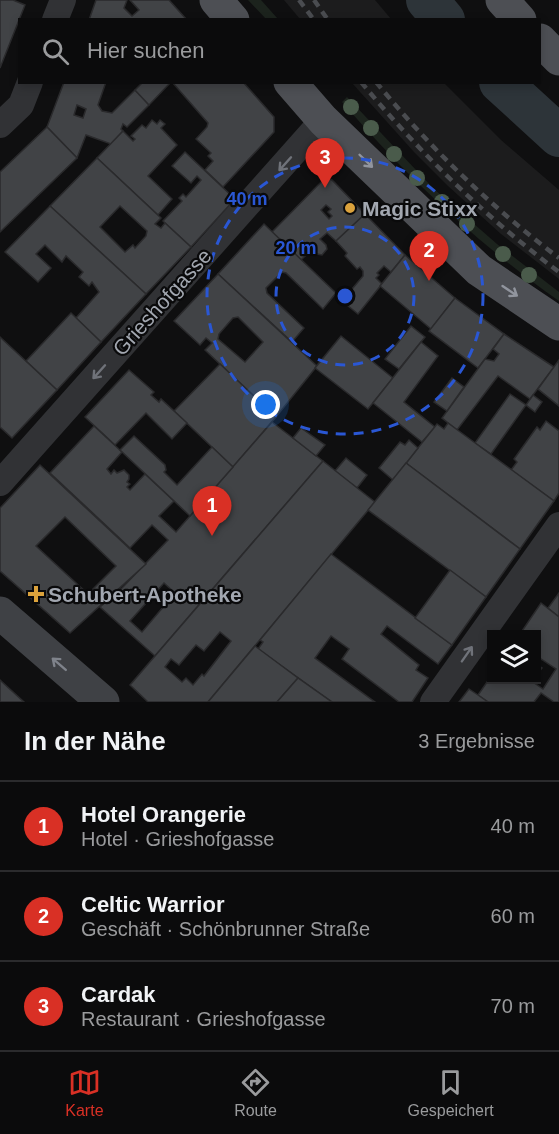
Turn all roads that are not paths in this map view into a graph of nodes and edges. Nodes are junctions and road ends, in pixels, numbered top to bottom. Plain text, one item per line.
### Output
1 (63, 0) edge
2 (216, 0) edge
3 (502, 0) edge
4 (56, 18) edge
5 (231, 18) edge
6 (518, 18) edge
7 (541, 41) edge
8 (559, 59) edge
9 (29, 84) edge
10 (292, 84) edge
11 (324, 120) junction
12 (0, 125) edge
13 (559, 324) edge
14 (0, 483) edge
15 (559, 525) edge
16 (0, 613) edge
17 (103, 702) edge
18 (433, 702) edge

1 - 4 street
2 - 5 main road
3 - 6 main road
7 - 8 main road
9 - 12 street
10 - 11 main road
11 -> 13 main road
11 -> 14 street, Grieshofgasse
18 -> 15 street
17 -> 16 street

